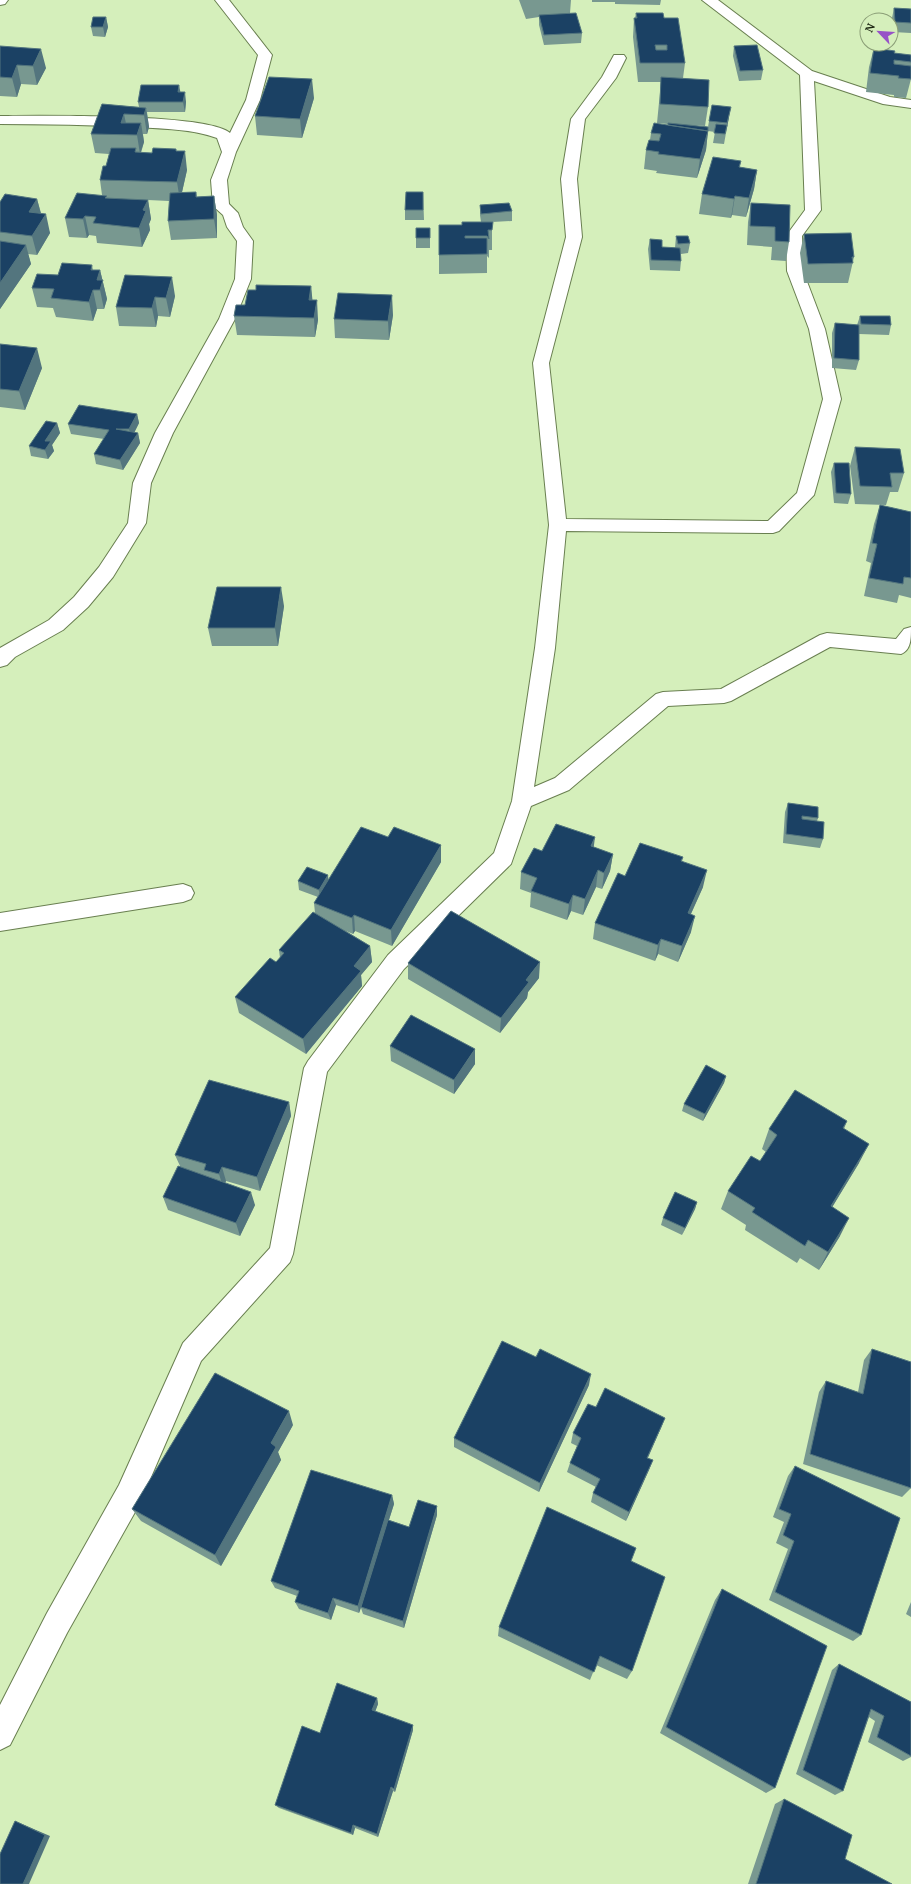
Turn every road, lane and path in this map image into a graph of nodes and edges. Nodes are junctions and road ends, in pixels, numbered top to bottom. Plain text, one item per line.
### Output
1 (222, 0) edge
2 (709, 0) edge
3 (619, 58) dead end
4 (807, 74) junction
5 (911, 104) edge
6 (0, 120) edge
7 (230, 152) junction
8 (558, 525) junction
9 (911, 634) edge
10 (0, 660) edge
11 (522, 801) junction
12 (183, 893) dead end
13 (0, 922) edge
14 (0, 1735) edge

1 - 7 street
2 - 4 street
3 - 8 street
4 - 5 street
4 - 8 street
6 - 7 street
7 - 10 street
8 - 11 street
9 - 11 street
11 - 14 street
12 - 13 street

